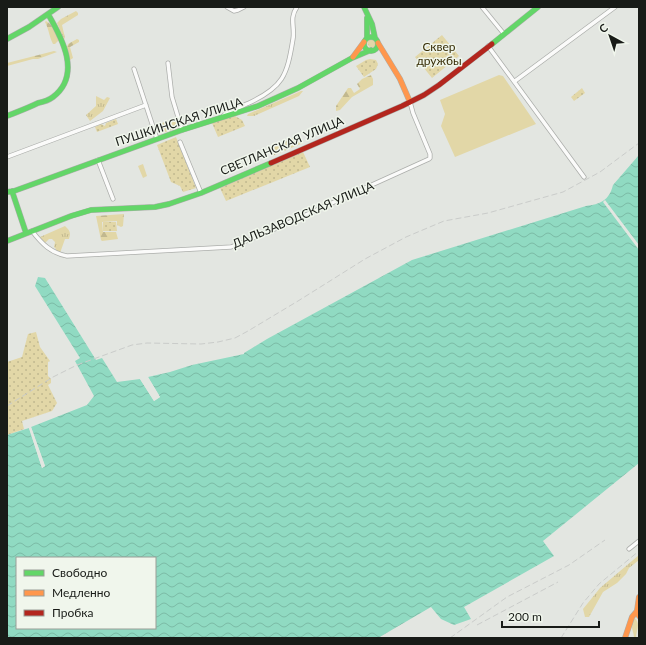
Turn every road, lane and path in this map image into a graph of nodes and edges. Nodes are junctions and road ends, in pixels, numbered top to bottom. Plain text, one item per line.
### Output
1 (58, 7) edge
2 (227, 7) edge
3 (244, 7) edge
4 (297, 7) edge
5 (364, 7) edge
6 (482, 7) edge
7 (616, 7) edge
8 (536, 8) edge
9 (238, 9) edge
10 (367, 13) junction
11 (48, 14) junction
12 (504, 34) junction
13 (375, 38) junction
14 (7, 39) edge
15 (366, 40) junction
16 (378, 43) junction
17 (488, 46) junction
18 (372, 50) junction
19 (352, 58) junction
20 (388, 59) junction
21 (168, 63) dead end
22 (134, 69) dead end
23 (515, 81) junction
24 (410, 102) junction
25 (146, 105) junction
26 (7, 116) edge
27 (221, 117) junction
28 (182, 130) junction
29 (157, 139) junction
30 (180, 142) dead end
31 (7, 157) edge
32 (98, 160) junction
33 (584, 177) dead end
34 (10, 191) edge
35 (200, 192) junction
36 (113, 199) dead end
37 (32, 231) junction
38 (26, 233) junction
39 (7, 241) edge
40 (639, 541) edge
41 (629, 549) dead end
42 (639, 597) edge
43 (637, 611) junction
44 (639, 616) edge
45 (625, 638) edge

1 - 11 main road
2 - 9 street
3 - 9 street
4 - 27 street
5 - 10 main road
6 - 12 street
7 - 23 street
8 - 12 main road, СВЕТЛАНСКАЯ УЛИЦА
10 - 13 main road
10 - 15 main road
11 - 14 main road
11 - 26 main road
12 - 17 main road, СВЕТЛАНСКАЯ УЛИЦА
13 - 15 main road
13 - 16 main road
15 - 18 main road
15 - 19 main road, ПУШКИНСКАЯ УЛИЦА
16 - 18 main road
16 - 20 main road
17 - 23 street
17 - 24 main road, СВЕТЛАНСКАЯ УЛИЦА
18 - 19 main road, ПУШКИНСКАЯ УЛИЦА
18 - 20 main road
19 - 27 main road, ПУШКИНСКАЯ УЛИЦА
20 - 24 main road
21 - 28 street
22 - 25 street
23 - 33 street
24 - 35 main road, СВЕТЛАНСКАЯ УЛИЦА
24 - 37 street, ДАЛЬЗАВОДСКАЯ УЛИЦА
25 - 29 street
25 - 31 street
27 - 28 main road, ПУШКИНСКАЯ УЛИЦА
28 - 29 main road, ПУШКИНСКАЯ УЛИЦА
29 - 32 main road, ПУШКИНСКАЯ УЛИЦА
30 - 35 street
32 - 34 main road, ПУШКИНСКАЯ УЛИЦА
32 - 36 street
34 - 38 main road
35 - 37 main road, СВЕТЛАНСКАЯ УЛИЦА
37 - 38 main road, СВЕТЛАНСКАЯ УЛИЦА
38 - 39 main road, СВЕТЛАНСКАЯ УЛИЦА
40 - 41 street
42 - 43 main road
43 - 44 main road
43 - 45 main road

